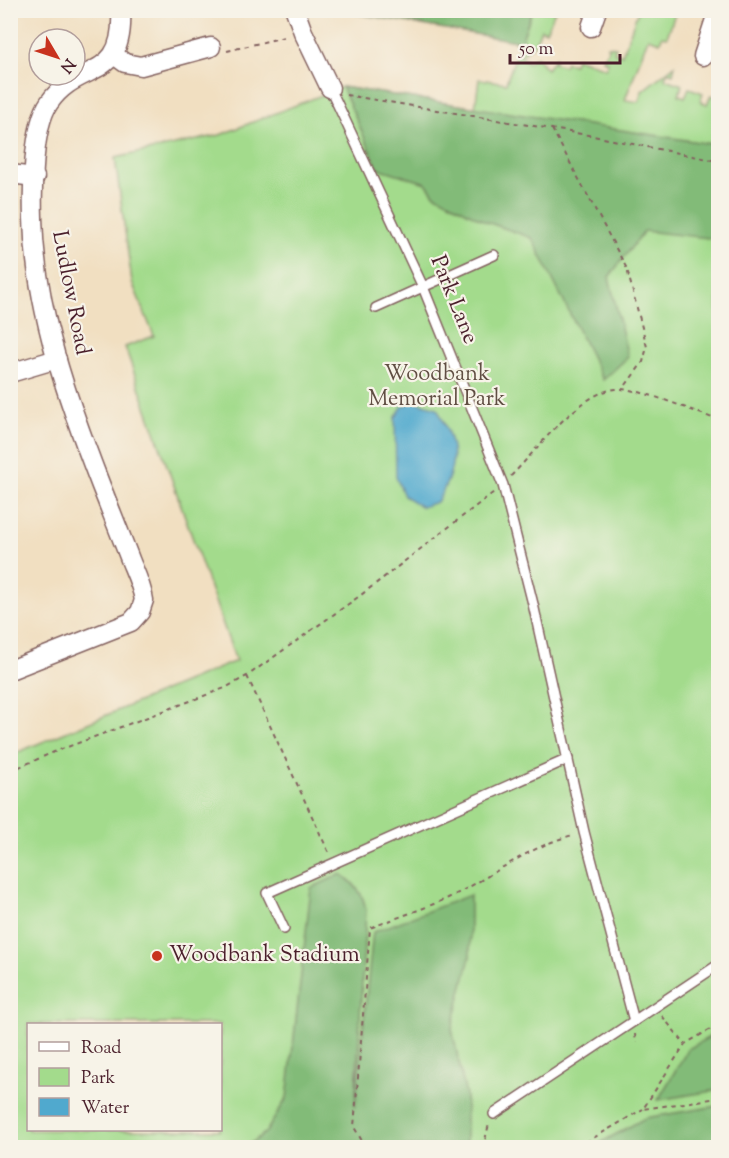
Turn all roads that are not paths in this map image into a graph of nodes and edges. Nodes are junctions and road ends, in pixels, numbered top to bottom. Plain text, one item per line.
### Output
1 (121, 10) edge
2 (295, 10) edge
3 (718, 10) edge
4 (210, 47) road end
5 (114, 55) junction
6 (703, 56) dead end
7 (332, 90) joint
8 (10, 174) edge
9 (35, 177) junction
10 (494, 255) dead end
11 (423, 286) junction
12 (376, 308) dead end
13 (57, 360) junction
14 (10, 373) edge
15 (10, 670) edge
16 (568, 759) junction
17 (284, 929) dead end
18 (718, 965) edge
19 (634, 1021) junction
20 (494, 1114) road end

1 - 5 street
2 - 7 street, Park Lane
3 - 6 street
4 - 5 street
5 - 9 street, Ludlow Road
7 - 11 lane, Park Lane
8 - 9 street
9 - 13 street, Ludlow Road
10 - 11 lane
11 - 12 lane
11 - 16 lane, Park Lane
13 - 14 street
13 - 15 street, Ludlow Road
16 - 17 lane
16 - 19 lane, Park Lane
18 - 19 lane
19 - 20 lane

